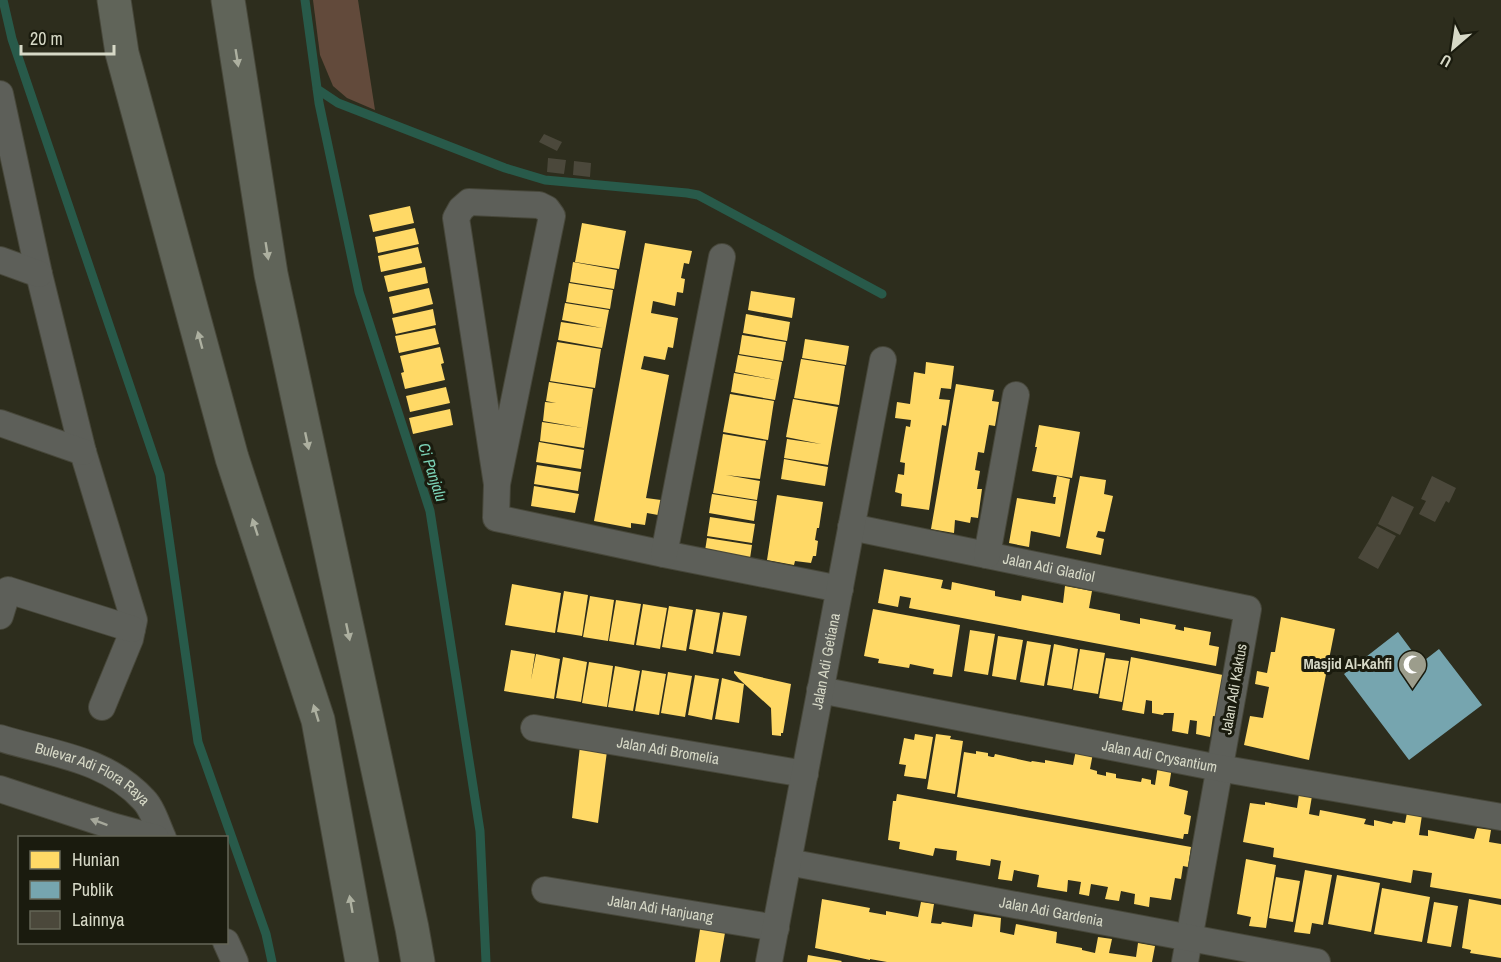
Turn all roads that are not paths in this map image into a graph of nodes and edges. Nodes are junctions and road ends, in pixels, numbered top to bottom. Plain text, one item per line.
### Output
1 (114, 0) edge
2 (228, 0) edge
3 (1, 100) edge
4 (722, 257) dead end
5 (0, 260) edge
6 (39, 274) junction
7 (883, 360) dead end
8 (1017, 395) dead end
9 (0, 423) edge
10 (83, 452) junction
11 (497, 484) junction
12 (851, 527) junction
13 (664, 554) junction
14 (987, 555) junction
15 (4, 588) edge
16 (840, 589) junction
17 (1248, 609) joint
18 (0, 616) edge
19 (132, 629) junction
20 (820, 690) junction
21 (102, 707) dead end
22 (534, 728) dead end
23 (0, 738) edge
24 (1219, 768) junction
25 (805, 774) junction
26 (0, 789) edge
27 (1501, 817) edge
28 (152, 836) edge
29 (163, 836) edge
30 (788, 862) junction
31 (545, 890) dead end
32 (776, 928) junction
33 (227, 944) edge
34 (1187, 950) edge
35 (235, 962) edge
36 (362, 962) edge
37 (418, 962) edge
38 (769, 962) edge
39 (1317, 962) edge

36 -> 1 highway
2 -> 37 highway
3 - 6 street
4 - 13 street
5 - 6 street
6 - 10 street
7 - 12 street, Jalan Adi Getiana
8 - 14 street
9 - 10 street
10 - 19 street
11 - 11 street
11 - 13 street
12 - 14 street, Jalan Adi Gladiol
12 - 16 street, Jalan Adi Getiana
13 - 16 street
14 - 17 street, Jalan Adi Gladiol
15 - 18 street
15 - 19 street
16 - 20 street, Jalan Adi Getiana
17 - 24 street, Jalan Adi Kaktus
19 - 21 street
20 - 24 street, Jalan Adi Crysantium
20 - 25 street, Jalan Adi Getiana
22 - 25 street, Jalan Adi Bromelia
23 - 29 street, Bulevar Adi Flora Raya
24 - 27 street, Jalan Adi Crysantium
24 - 34 street, Jalan Adi Kaktus
25 - 30 street, Jalan Adi Getiana
28 -> 26 street, Bulevar Adi Flora Raya
30 - 32 street, Jalan Adi Getiana
30 - 34 street, Jalan Adi Gardenia
31 - 32 street, Jalan Adi Hanjuang
32 - 38 street, Jalan Adi Getiana
33 - 35 street
34 - 39 street, Jalan Adi Gardenia

